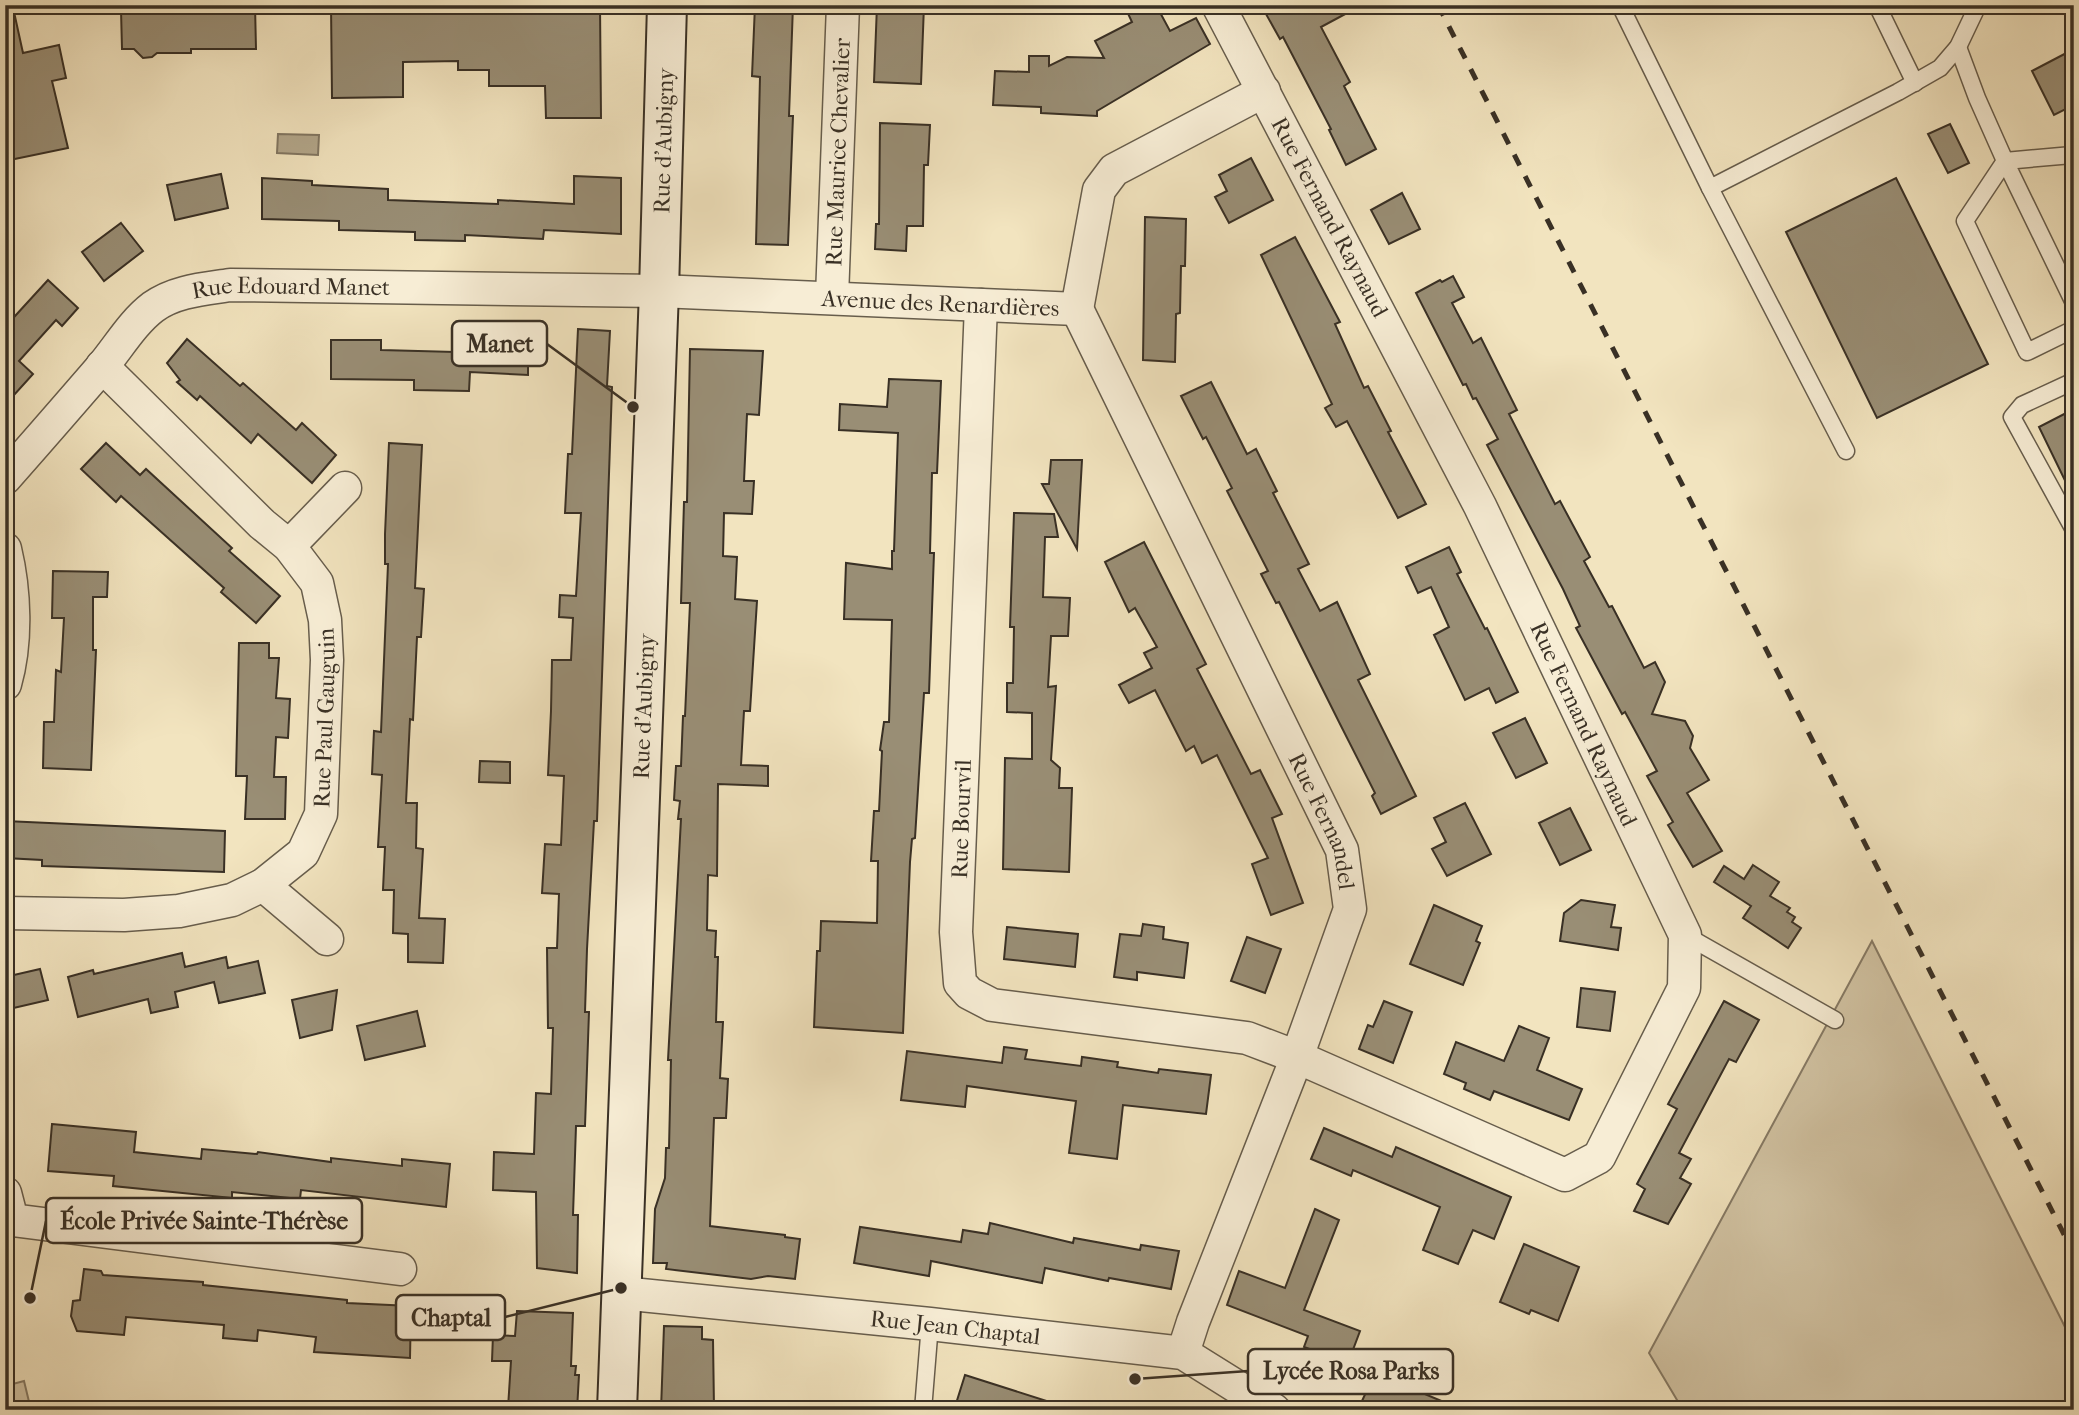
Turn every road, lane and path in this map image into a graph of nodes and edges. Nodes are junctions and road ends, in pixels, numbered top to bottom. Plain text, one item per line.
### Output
1 (667, 5) edge
2 (843, 5) edge
3 (1217, 5) edge
4 (1620, 5) edge
5 (1877, 5) edge
6 (1978, 5) edge
7 (1958, 47) junction
8 (1915, 83) junction
9 (1264, 91) junction
10 (2074, 158) edge
11 (2005, 161) junction
12 (1710, 188) junction
13 (659, 291) junction
14 (832, 298) junction
15 (2074, 303) edge
16 (981, 305) junction
17 (1077, 309) junction
18 (2074, 329) edge
19 (102, 366) junction
20 (2074, 380) edge
21 (1846, 451) dead end
22 (5, 478) edge
23 (345, 488) dead end
24 (2074, 530) edge
25 (289, 546) junction
26 (5, 549) edge
27 (5, 684) edge
28 (263, 885) junction
29 (5, 913) edge
30 (1685, 935) junction
31 (327, 939) dead end
32 (1835, 1020) dead end
33 (1297, 1057) junction
34 (9, 1206) edge
35 (400, 1269) dead end
36 (621, 1293) junction
37 (930, 1324) junction
38 (1183, 1353) junction
39 (617, 1410) edge
40 (923, 1410) edge
41 (1274, 1410) edge

1 - 13 main road, Rue d'Aubigny
2 - 14 street, Rue Maurice Chevalier
3 - 9 street, Rue Fernand Raynaud
4 - 12 lane
5 - 8 lane
6 - 7 lane
7 - 8 lane
7 - 11 lane
8 - 12 lane
9 - 17 street, Avenue des Renardières
9 - 30 street, Rue Fernand Raynaud
10 - 11 lane
11 - 15 lane
11 - 18 lane
12 - 21 lane
13 - 14 street, Avenue des Renardières
13 - 19 street, Rue Edouard Manet
13 - 36 main road, Rue d'Aubigny
14 - 16 street, Avenue des Renardières
16 - 17 street, Avenue des Renardières
16 - 33 street, Rue Bourvil
17 - 33 street, Rue Fernandel
19 - 22 street, Rue Edouard Manet
19 - 25 street, Rue Paul Gauguin
20 - 24 lane
23 - 25 street
25 - 28 street, Rue Paul Gauguin
26 - 27 street
28 - 29 street, Rue Paul Gauguin
28 - 31 street
30 - 32 lane
30 - 33 street, Rue Fernand Raynaud
33 - 38 street, Rue Fernandel
34 - 35 street
36 - 37 street, Rue Jean Chaptal
36 - 39 main road, Rue d'Aubigny
37 - 38 street, Rue Jean Chaptal
37 - 40 lane
38 - 41 street, Rue Jean Chaptal

